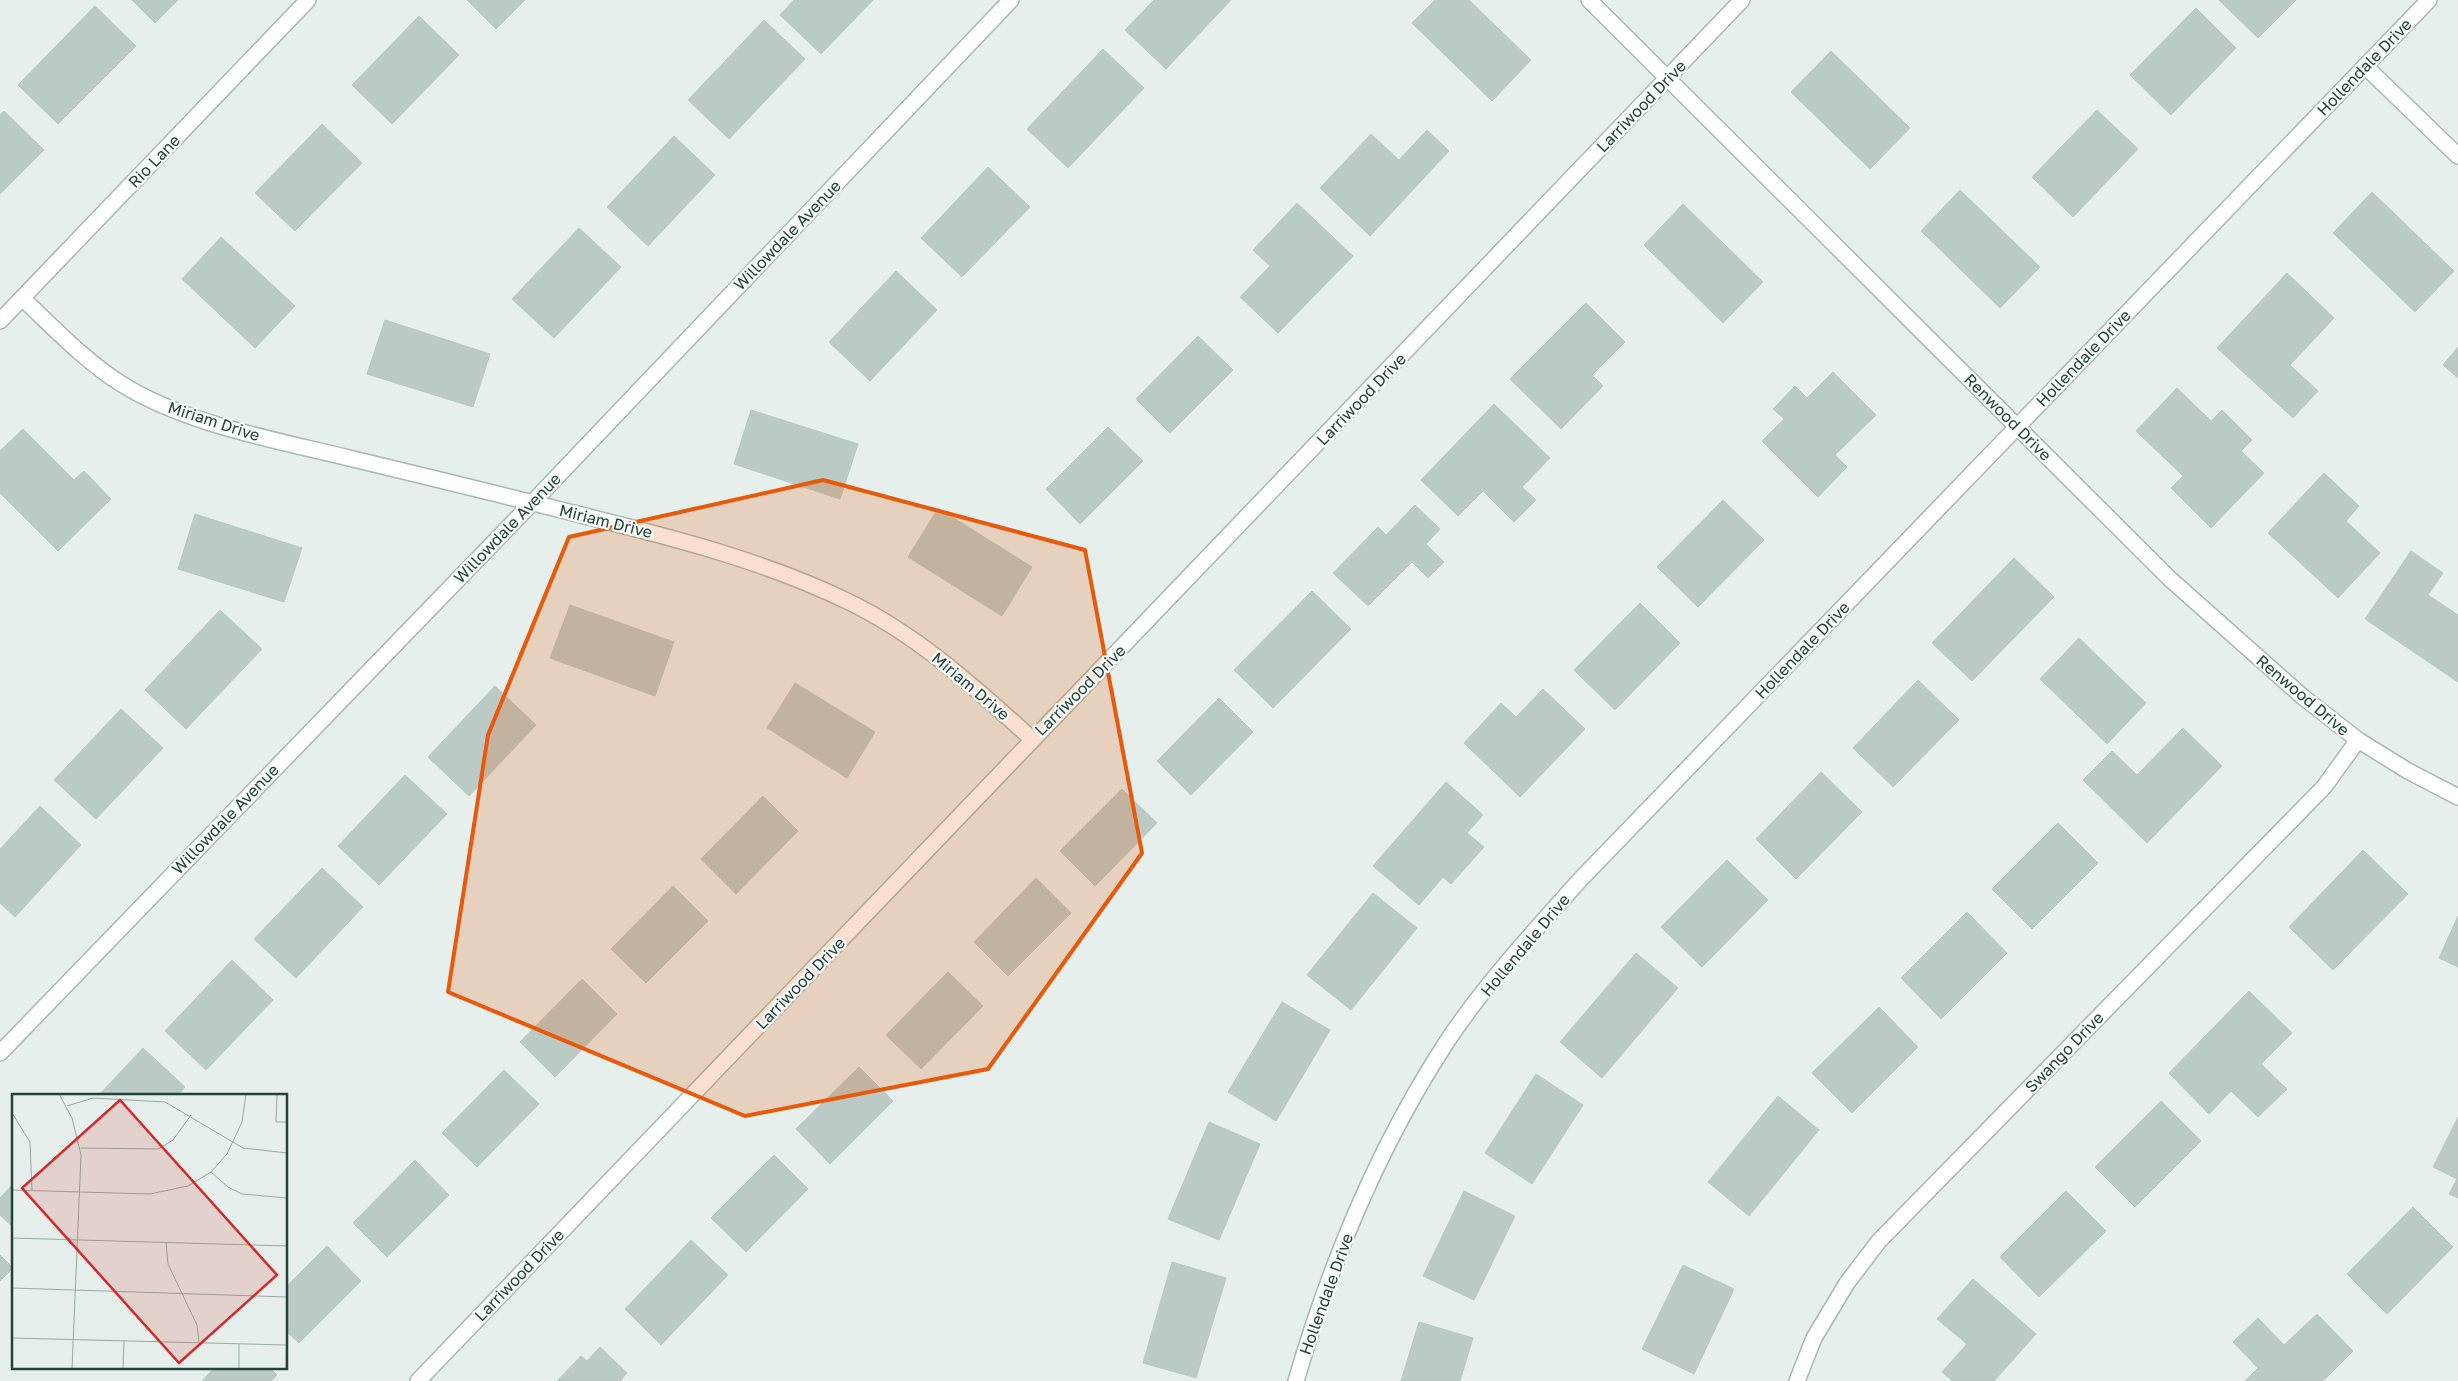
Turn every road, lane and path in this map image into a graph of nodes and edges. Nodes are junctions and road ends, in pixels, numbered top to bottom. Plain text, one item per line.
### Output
1 (308, 0) edge
2 (1011, 0) edge
3 (1589, 0) edge
4 (1742, 0) edge
5 (2429, 0) edge
6 (2365, 66) junction
7 (1667, 79) junction
8 (2458, 156) edge
9 (22, 298) junction
10 (0, 321) edge
11 (2018, 427) junction
12 (532, 503) junction
13 (1032, 739) junction
14 (2358, 740) junction
15 (2458, 797) edge
16 (0, 1053) edge
17 (418, 1381) edge
18 (1296, 1381) edge
19 (1797, 1381) edge

1 - 9 street, Rio Lane
2 - 12 street, Willowdale Avenue
3 - 7 street, Renwood Drive
4 - 7 street, Larriwood Drive
5 - 6 street, Hollendale Drive
6 - 8 street
6 - 11 street, Hollendale Drive
7 - 11 street, Renwood Drive
7 - 13 street, Larriwood Drive
9 - 10 street, Rio Lane
9 - 12 street, Miriam Drive
11 - 14 street, Renwood Drive
11 - 18 street, Hollendale Drive
12 - 13 street, Miriam Drive
12 - 16 street, Willowdale Avenue
13 - 17 street, Larriwood Drive
14 - 15 street, Renwood Drive
14 - 19 street, Swango Drive

